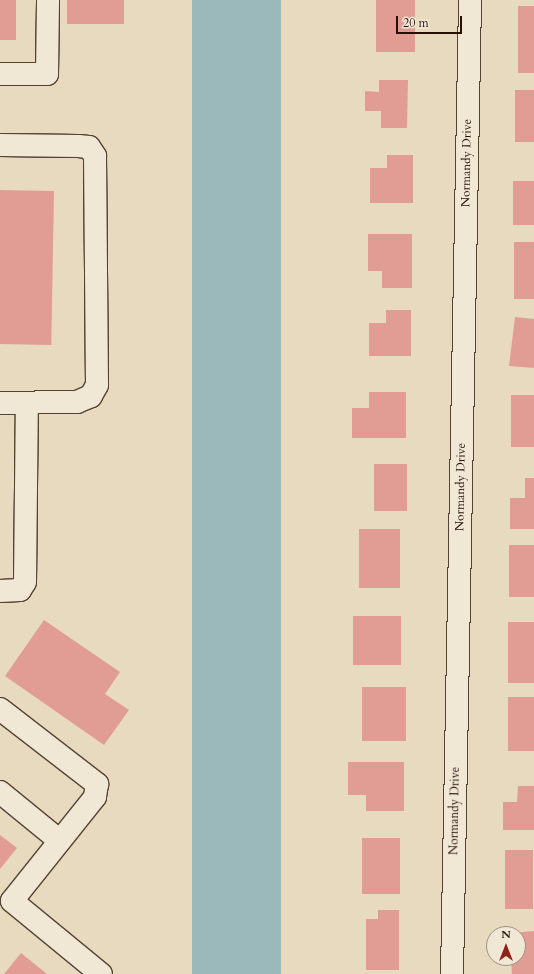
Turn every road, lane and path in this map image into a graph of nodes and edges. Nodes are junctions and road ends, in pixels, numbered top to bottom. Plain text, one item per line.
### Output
1 (48, 0) edge
2 (470, 0) edge
3 (0, 74) edge
4 (0, 145) edge
5 (0, 403) edge
6 (27, 403) junction
7 (0, 591) edge
8 (0, 709) edge
9 (0, 792) edge
10 (60, 841) junction
11 (6, 908) edge
12 (101, 974) edge
13 (452, 974) edge

1 - 3 street
2 - 13 street, Normandy Drive
4 - 6 street
5 - 6 street
6 - 7 street
8 - 10 street
9 - 10 street
10 - 11 street
11 - 12 street

